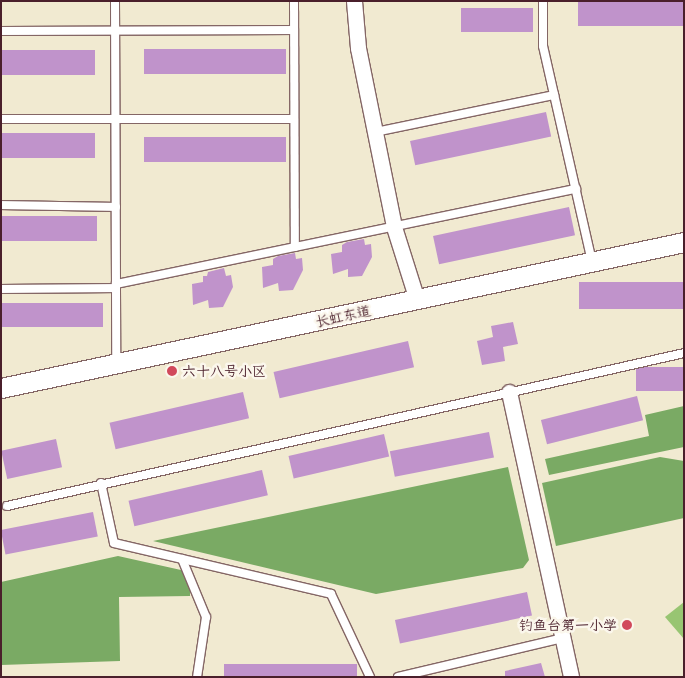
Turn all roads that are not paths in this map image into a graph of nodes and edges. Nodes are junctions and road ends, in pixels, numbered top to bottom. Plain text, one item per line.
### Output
1 (115, 1) edge
2 (294, 1) edge
3 (354, 1) edge
4 (543, 1) edge
5 (115, 30) junction
6 (294, 30) junction
7 (1, 31) edge
8 (554, 95) junction
9 (1, 119) edge
10 (115, 119) junction
11 (294, 119) junction
12 (374, 132) junction
13 (576, 189) junction
14 (1, 205) edge
15 (116, 207) junction
16 (394, 227) junction
17 (684, 242) edge
18 (295, 247) junction
19 (592, 262) junction
20 (116, 286) junction
21 (1, 289) edge
22 (417, 300) junction
23 (684, 353) edge
24 (116, 364) junction
25 (1, 388) edge
26 (509, 392) junction
27 (101, 482) junction
28 (7, 506) dead end
29 (182, 559) junction
30 (562, 638) junction
31 (197, 677) edge
32 (370, 677) edge
33 (398, 677) edge
34 (571, 677) edge

1 - 5 lane
2 - 6 lane
3 - 12 street
4 - 8 lane
5 - 6 lane
5 - 7 lane
5 - 10 lane
6 - 11 lane
8 - 12 lane
8 - 13 lane
9 - 10 lane
10 - 11 lane
10 - 15 lane
11 - 18 lane
12 - 16 street
13 - 16 lane
13 - 19 lane
14 - 15 lane
15 - 20 lane
16 - 18 lane
16 - 22 street
17 - 19 street, 长虹东道
18 - 20 lane
19 - 22 street, 长虹东道
20 - 21 lane
20 - 24 lane
22 - 24 street, 长虹东道
23 - 26 lane
24 - 25 street, 长虹东道
26 - 27 lane
26 - 30 street
27 - 28 lane
27 - 29 lane
29 - 31 lane
29 - 32 lane
30 - 33 lane
30 - 34 street

